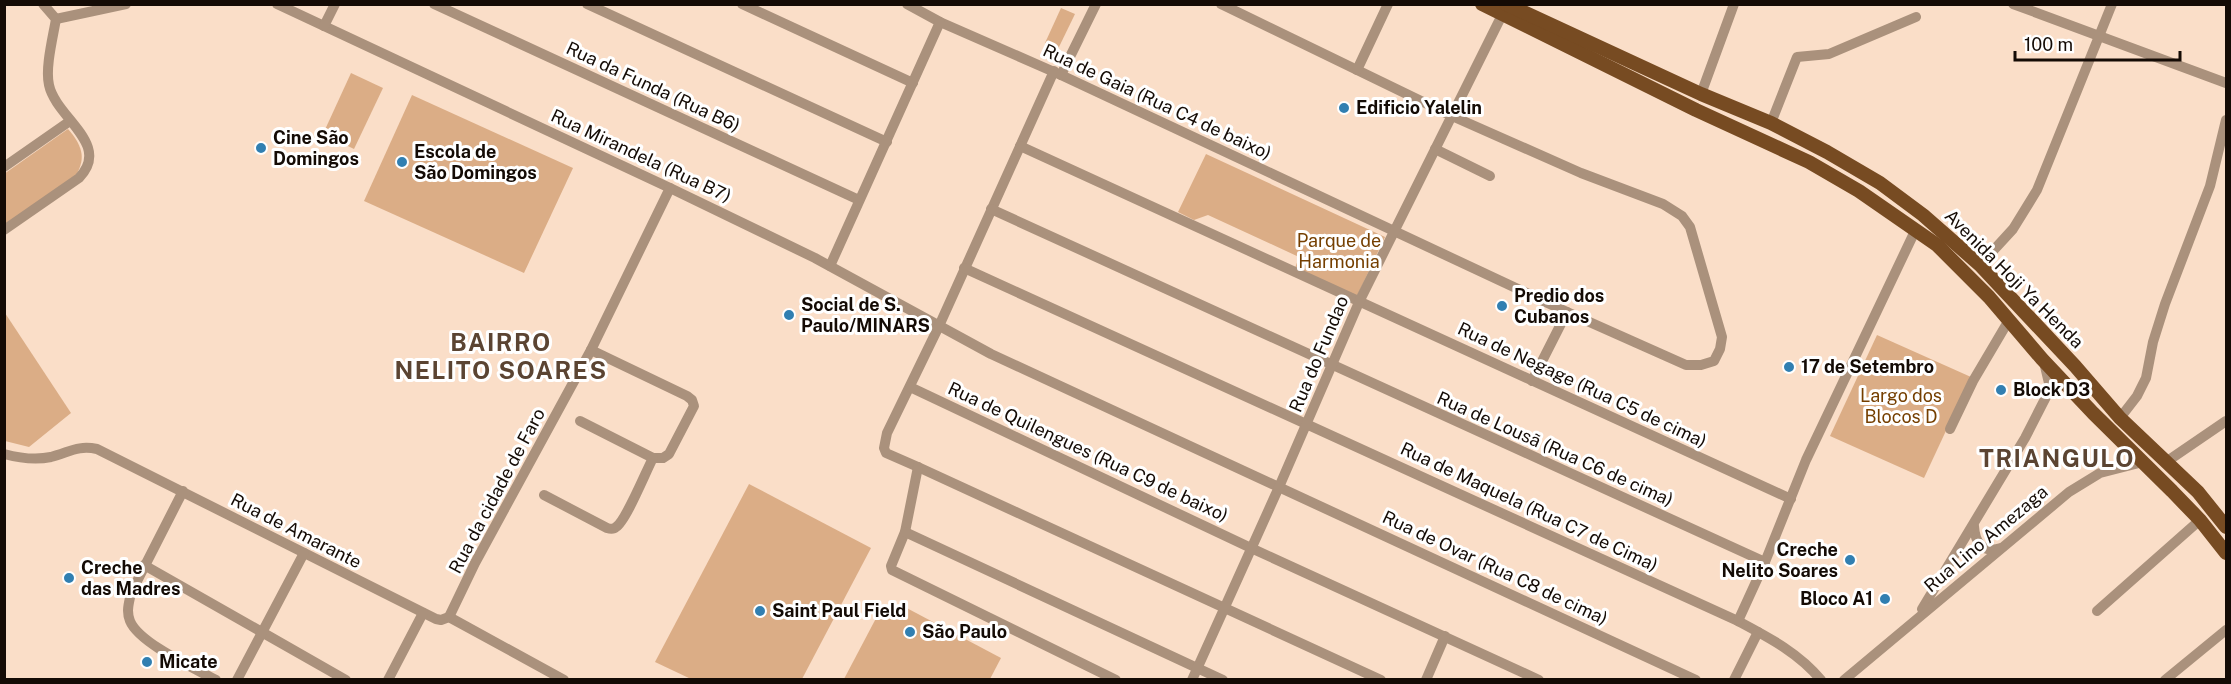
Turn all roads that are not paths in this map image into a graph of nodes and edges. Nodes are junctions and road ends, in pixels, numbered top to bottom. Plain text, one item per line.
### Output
1 (43, 4) edge
2 (126, 4) edge
3 (277, 4) edge
4 (335, 4) edge
5 (434, 4) edge
6 (587, 4) edge
7 (742, 4) edge
8 (907, 4) edge
9 (1096, 4) edge
10 (1221, 4) edge
11 (1388, 4) edge
12 (1482, 4) edge
13 (1734, 4) edge
14 (2013, 4) edge
15 (2112, 4) edge
16 (79, 9) edge
17 (1504, 10) edge
18 (1916, 17) dead end
19 (56, 19) junction
20 (940, 22) junction
21 (324, 26) junction
22 (2100, 36) junction
23 (1357, 70) junction
24 (1057, 73) junction
25 (914, 83) junction
26 (2226, 83) edge
27 (1701, 94) junction
28 (1452, 116) junction
29 (2226, 120) edge
30 (70, 121) junction
31 (1771, 123) junction
32 (887, 142) junction
33 (1020, 146) junction
34 (1435, 148) junction
35 (4, 167) edge
36 (1490, 176) dead end
37 (670, 188) junction
38 (859, 200) junction
39 (991, 209) junction
40 (4, 230) edge
41 (1394, 231) junction
42 (1915, 231) junction
43 (1980, 265) junction
44 (830, 266) junction
45 (964, 268) junction
46 (1360, 300) junction
47 (1566, 312) junction
48 (2009, 320) junction
49 (939, 326) junction
50 (591, 350) junction
51 (2042, 359) junction
52 (1332, 365) junction
53 (1532, 381) junction
54 (910, 387) junction
55 (2121, 418) junction
56 (580, 421) dead end
57 (2226, 421) edge
58 (1307, 424) junction
59 (1950, 429) dead end
60 (4, 454) edge
61 (653, 458) junction
62 (2143, 462) junction
63 (2166, 462) junction
64 (918, 468) junction
65 (1279, 487) junction
66 (183, 491) junction
67 (544, 495) dead end
68 (1791, 499) junction
69 (2200, 520) junction
70 (1974, 526) junction
71 (2226, 527) edge
72 (905, 532) junction
73 (2003, 547) junction
74 (1251, 548) junction
75 (304, 553) junction
76 (2226, 553) edge
77 (1765, 562) junction
78 (144, 565) junction
79 (1224, 606) junction
80 (2097, 611) dead end
81 (423, 613) junction
82 (449, 617) junction
83 (1917, 618) junction
84 (1738, 621) junction
85 (2226, 630) edge
86 (261, 632) junction
87 (1758, 632) junction
88 (1445, 636) junction
89 (1197, 668) junction
90 (550, 676) edge
91 (216, 680) edge
92 (237, 680) edge
93 (346, 680) edge
94 (388, 680) edge
95 (564, 680) edge
96 (1116, 680) edge
97 (1192, 680) edge
98 (1223, 680) edge
99 (1381, 680) edge
100 (1426, 680) edge
101 (1539, 680) edge
102 (1696, 680) edge
103 (1734, 680) edge
104 (1821, 680) edge
105 (1844, 680) edge
106 (2165, 680) edge

1 - 19 street
2 - 16 street
3 - 21 street, Rua Mirandela (Rua B7)
4 - 21 street
5 - 38 street, Rua da Funda (Rua B6)
6 - 32 street
7 - 25 street
8 - 20 street, Rua de Gaia (Rua C4 de baixo)
9 - 24 street
10 - 23 street
11 - 23 street
12 - 17 main road
13 - 27 street
14 - 22 street
15 - 22 street
16 - 19 street
17 - 27 main road, Avenida Hoji Ya Henda
17 - 28 street, Rua do Fundao
17 - 42 main road, Avenida Hoji Ya Henda
18 - 31 street
19 - 30 street
20 - 24 street, Rua de Gaia (Rua C4 de baixo)
20 - 25 street
21 - 37 street, Rua Mirandela (Rua B7)
22 - 26 street
22 - 43 street
23 - 28 street
24 - 33 street
24 - 41 street, Rua de Gaia (Rua C4 de baixo)
25 - 32 street
27 - 31 main road, Avenida Hoji Ya Henda
28 - 34 street, Rua do Fundao
28 - 47 street, Rua de Gaia (Rua C4 de baixo)
29 - 55 street
30 - 35 street
30 - 40 street
31 - 43 main road, Avenida Hoji Ya Henda
32 - 38 street
33 - 39 street
33 - 46 street, Rua de Negage (Rua C5 de cima)
34 - 36 street
34 - 41 street, Rua do Fundao
37 - 44 street, Rua Mirandela (Rua B7)
37 - 50 street, Rua da cidade de Faro
38 - 44 street
39 - 45 street
39 - 52 street, Rua de Lousã (Rua C6 de cima)
41 - 46 street, Rua do Fundao
41 - 47 street, Rua de Gaia (Rua C4 de baixo)
42 - 48 main road, Avenida Hoji Ya Henda
42 - 68 street
43 - 55 main road, Avenida Hoji Ya Henda
44 - 49 street, Rua Mirandela (Rua B7)
45 - 49 street
45 - 58 street, Rua de Maquela (Rua C7 de Cima)
46 - 52 street, Rua do Fundao
46 - 53 street, Rua de Negage (Rua C5 de cima)
47 - 53 street
48 - 51 main road, Avenida Hoji Ya Henda
48 - 59 street
49 - 54 street
49 - 65 street, Rua de Ovar (Rua C8 de cima)
50 - 61 street
50 - 82 street, Rua da cidade de Faro
51 - 62 main road, Avenida Hoji Ya Henda
51 - 70 street, Rua Lino Amezaga
52 - 58 street, Rua do Fundao
52 - 77 street, Rua de Lousã (Rua C6 de cima)
53 - 68 street, Rua de Negage (Rua C5 de cima)
54 - 64 street
54 - 74 street, Rua de Quilengues (Rua C9 de baixo)
55 - 63 main road, Avenida Hoji Ya Henda
56 - 61 street
57 - 63 street
58 - 65 street, Rua do Fundao
58 - 84 street, Rua de Maquela (Rua C7 de Cima)
60 - 66 street, Rua de Amarante
61 - 67 street
62 - 69 main road, Avenida Hoji Ya Henda
62 - 73 street, Rua Lino Amezaga
63 - 71 main road, Avenida Hoji Ya Henda
64 - 72 street
64 - 79 street
65 - 74 street, Rua do Fundao
65 - 102 street, Rua de Ovar (Rua C8 de cima)
66 - 75 street, Rua de Amarante
66 - 78 street
68 - 77 street
69 - 76 main road, Avenida Hoji Ya Henda
69 - 80 street
70 - 73 street
70 - 83 street, Rua Lino Amezaga
72 - 89 street
72 - 96 street
73 - 83 street, Rua Lino Amezaga
74 - 79 street, Rua do Fundao
74 - 88 street, Rua de Quilengues (Rua C9 de baixo)
75 - 81 street, Rua de Amarante
75 - 86 street
77 - 84 street
78 - 86 street
78 - 91 street
79 - 89 street, Rua do Fundao
79 - 99 street
81 - 82 street, Rua de Amarante
81 - 94 street
82 - 90 street, Rua de Amarante
83 - 105 street, Rua Lino Amezaga
84 - 87 street, Rua de Maquela (Rua C7 de Cima)
85 - 106 street
86 - 92 street
86 - 93 street
87 - 103 street
87 - 104 street, Rua de Maquela (Rua C7 de Cima)
88 - 100 street
88 - 101 street, Rua de Quilengues (Rua C9 de baixo)
89 - 97 street, Rua do Fundao
89 - 98 street
90 - 95 street, Rua de Amarante

